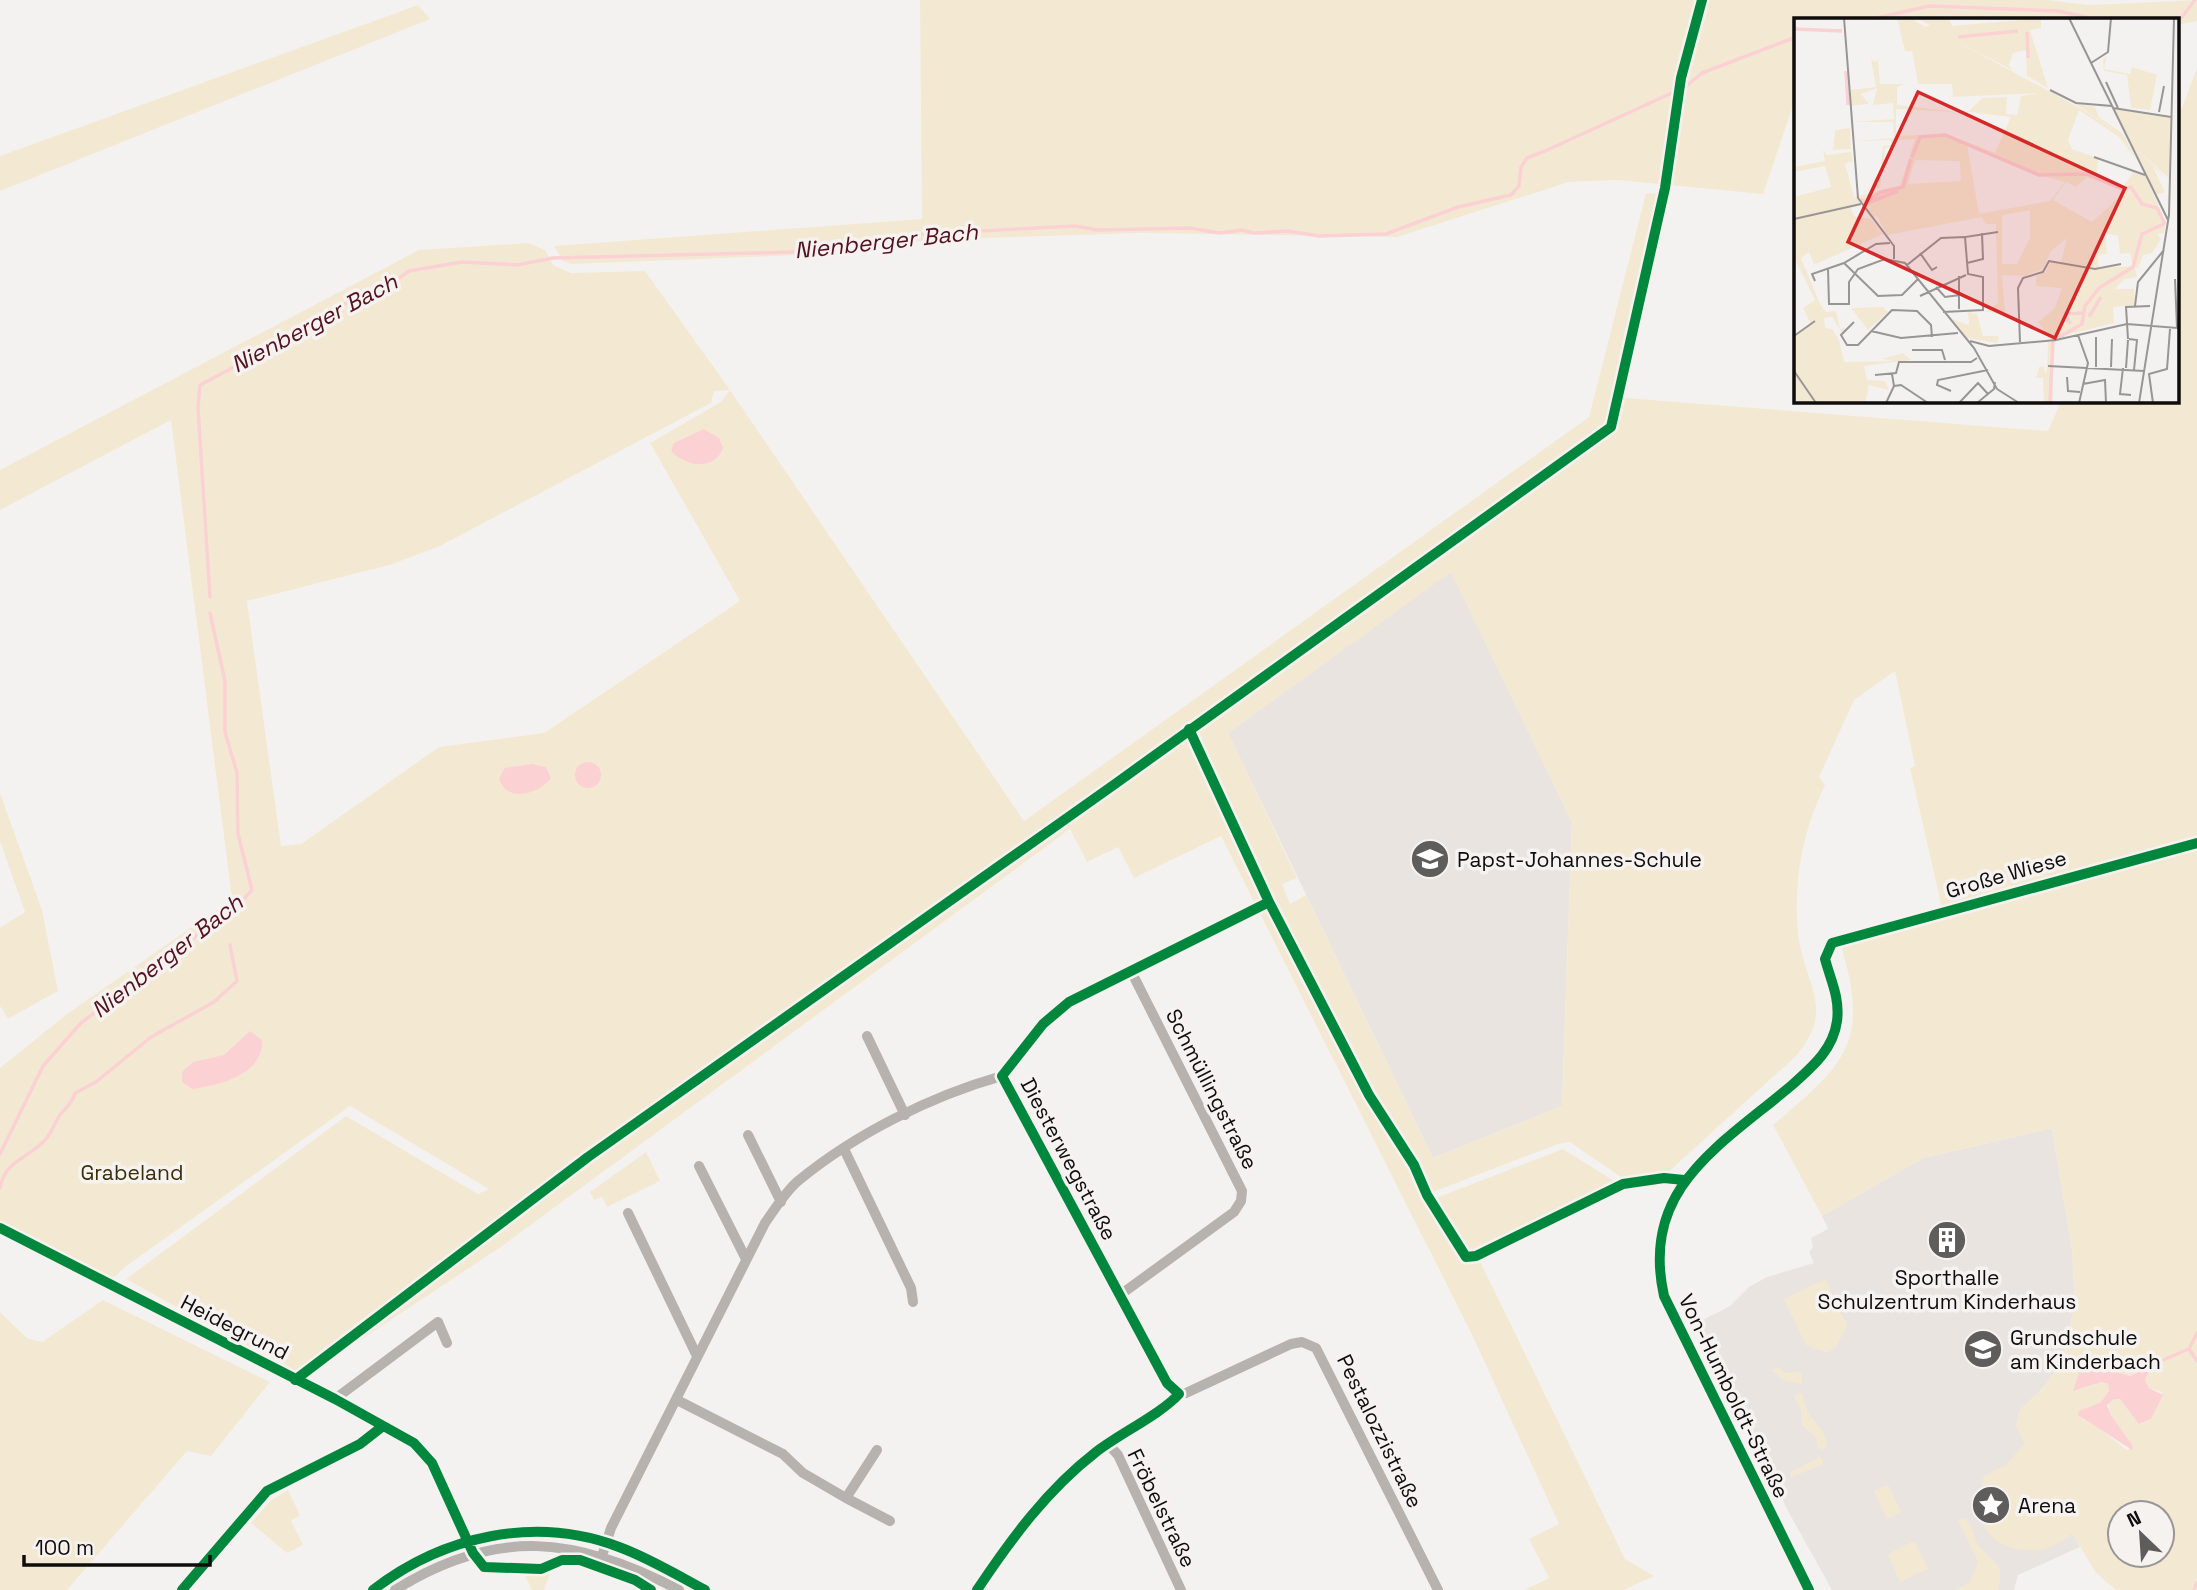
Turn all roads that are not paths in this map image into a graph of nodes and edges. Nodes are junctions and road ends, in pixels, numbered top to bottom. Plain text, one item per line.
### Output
1 (2197, 843) edge
2 (1269, 902) dead end
3 (1828, 947) joint
4 (1131, 971) junction
5 (867, 1036) dead end
6 (1002, 1076) junction
7 (905, 1115) junction
8 (748, 1135) dead end
9 (844, 1149) junction
10 (699, 1166) dead end
11 (780, 1202) junction
12 (628, 1213) dead end
13 (0, 1228) edge
14 (746, 1259) junction
15 (1120, 1294) junction
16 (914, 1302) dead end
17 (447, 1343) dead end
18 (696, 1354) junction
19 (1179, 1394) joint
20 (335, 1399) junction
21 (677, 1400) junction
22 (1167, 1405) dead end
23 (383, 1426) junction
24 (1107, 1443) junction
25 (877, 1450) dead end
26 (846, 1498) junction
27 (890, 1521) dead end
28 (473, 1553) junction
29 (601, 1556) junction
30 (182, 1590) edge
31 (395, 1590) edge
32 (679, 1590) edge
33 (977, 1590) edge
34 (1181, 1590) edge
35 (1438, 1590) edge
36 (1810, 1590) edge

1 - 3 street, Große Wiese
2 - 4 street, Diesterwegstraße
3 - 36 street, Von-Humboldt-Straße
4 - 6 street, Diesterwegstraße
4 - 15 street, Schmüllingstraße
5 - 7 street
6 - 7 street
6 - 15 street, Diesterwegstraße
7 - 9 street
8 - 11 street
9 - 11 street
9 - 16 street
10 - 14 street
11 - 14 street
12 - 18 street
13 - 20 street, Heidegrund
14 - 18 street
15 - 19 street, Diesterwegstraße
17 - 20 street
18 - 21 street
19 - 35 street, Pestalozzistraße
20 - 23 street, Heidegrund
21 - 26 street
21 - 29 street
22 - 24 street
23 - 28 street, Heidegrund
23 - 30 street
24 - 33 street
24 - 34 street, Fröbelstraße
25 - 26 street
26 - 27 street
28 - 29 street
28 - 31 street
29 - 32 street

